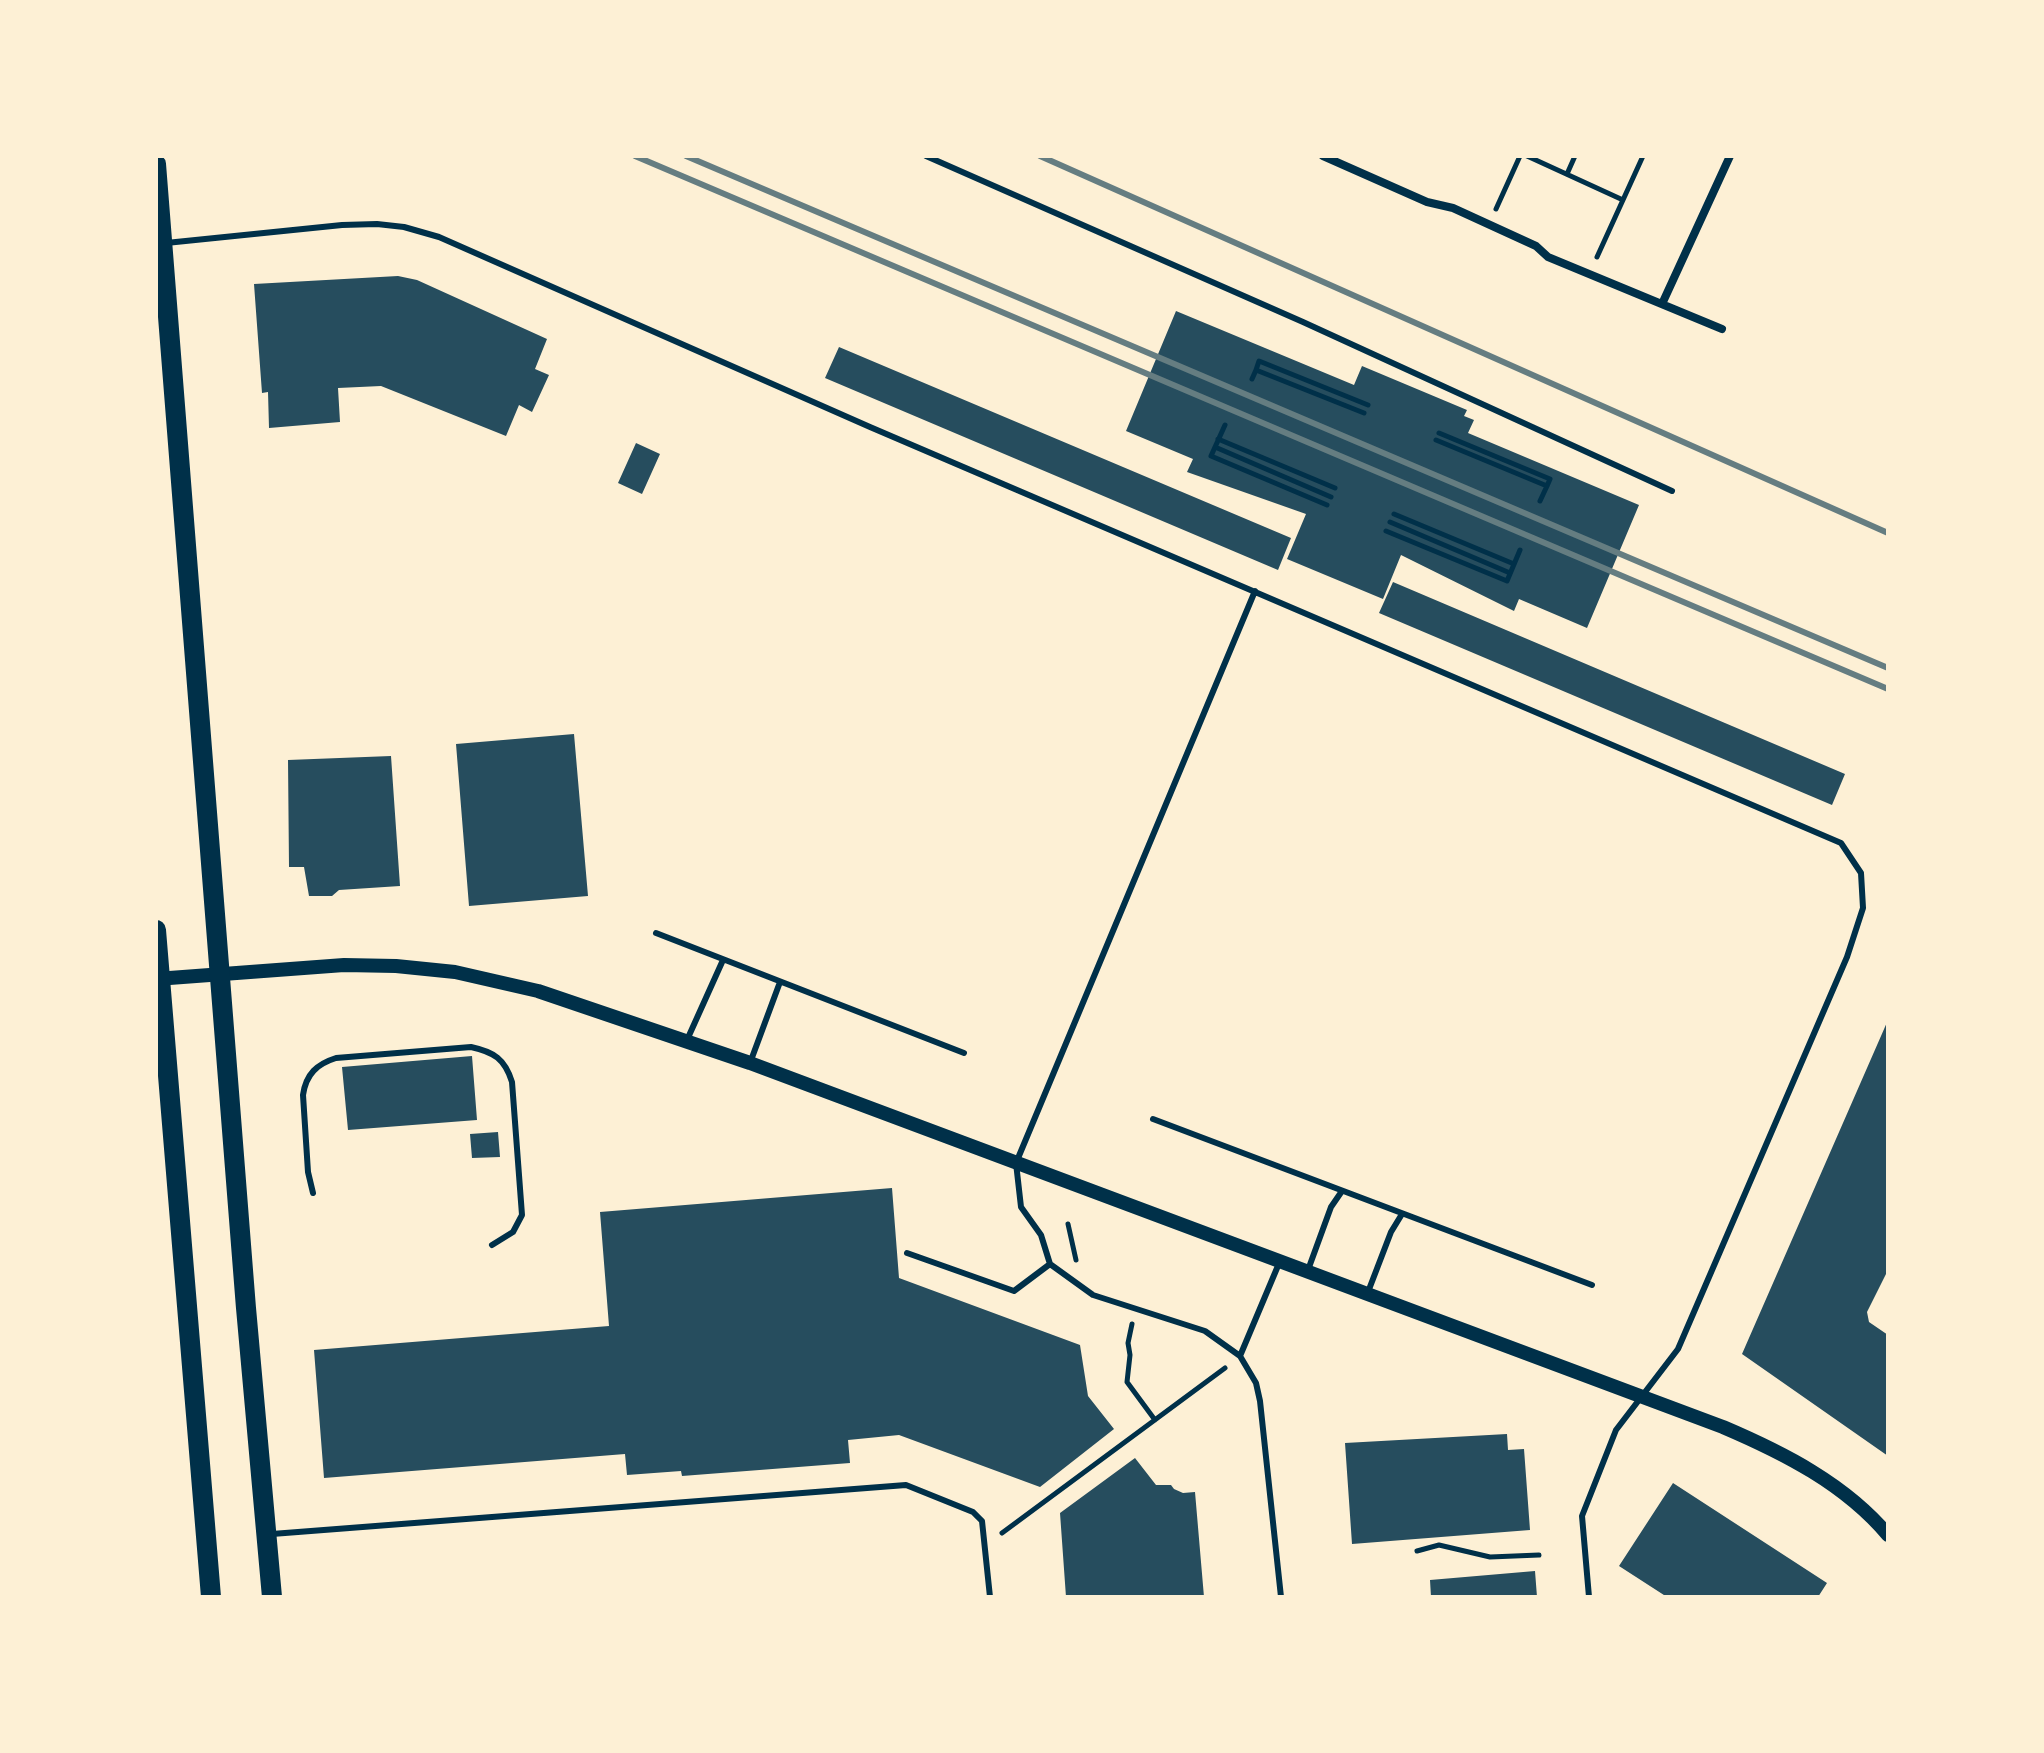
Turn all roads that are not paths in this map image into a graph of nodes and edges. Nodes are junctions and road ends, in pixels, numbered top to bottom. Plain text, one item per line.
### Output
1 (926, 156) edge
2 (1323, 156) edge
3 (1730, 156) edge
4 (156, 164) edge
5 (160, 243) edge
6 (1662, 304) junction
7 (1722, 329) dead end
8 (1672, 491) dead end
9 (1255, 591) junction
10 (156, 930) edge
11 (656, 933) dead end
12 (723, 960) junction
13 (220, 974) junction
14 (158, 979) edge
15 (780, 982) junction
16 (687, 1040) junction
17 (964, 1053) dead end
18 (750, 1063) junction
19 (1153, 1119) dead end
20 (1016, 1163) junction
21 (1342, 1191) junction
22 (313, 1193) dead end
23 (1402, 1214) junction
24 (492, 1245) dead end
25 (907, 1253) dead end
26 (1280, 1261) junction
27 (1050, 1264) junction
28 (1308, 1270) junction
29 (1592, 1285) dead end
30 (1368, 1292) junction
31 (1240, 1356) junction
32 (1643, 1397) junction
33 (268, 1534) junction
34 (1888, 1535) edge
35 (211, 1597) edge
36 (272, 1597) edge
37 (990, 1597) edge
38 (1281, 1597) edge
39 (1589, 1597) edge

1 - 8 lane
2 - 6 street
3 - 6 street
4 - 5 main road
5 - 9 lane
5 - 13 main road
6 - 7 street
9 - 20 lane
9 - 32 lane
10 - 14 main road
11 - 12 lane
12 - 15 lane
12 - 16 lane
13 - 14 street
13 - 16 street
13 - 33 main road
14 - 35 main road
15 - 17 lane
15 - 18 lane
16 - 18 street
18 - 20 street
19 - 21 lane
20 - 26 street
20 - 27 lane
21 - 23 lane
21 - 28 lane
22 - 24 lane
23 - 29 lane
23 - 30 lane
25 - 27 lane
26 - 28 street
26 - 31 lane
27 - 31 lane
28 - 30 street
30 - 32 street
31 - 38 lane
32 - 34 street
32 - 39 lane
33 - 36 main road
33 - 37 lane

